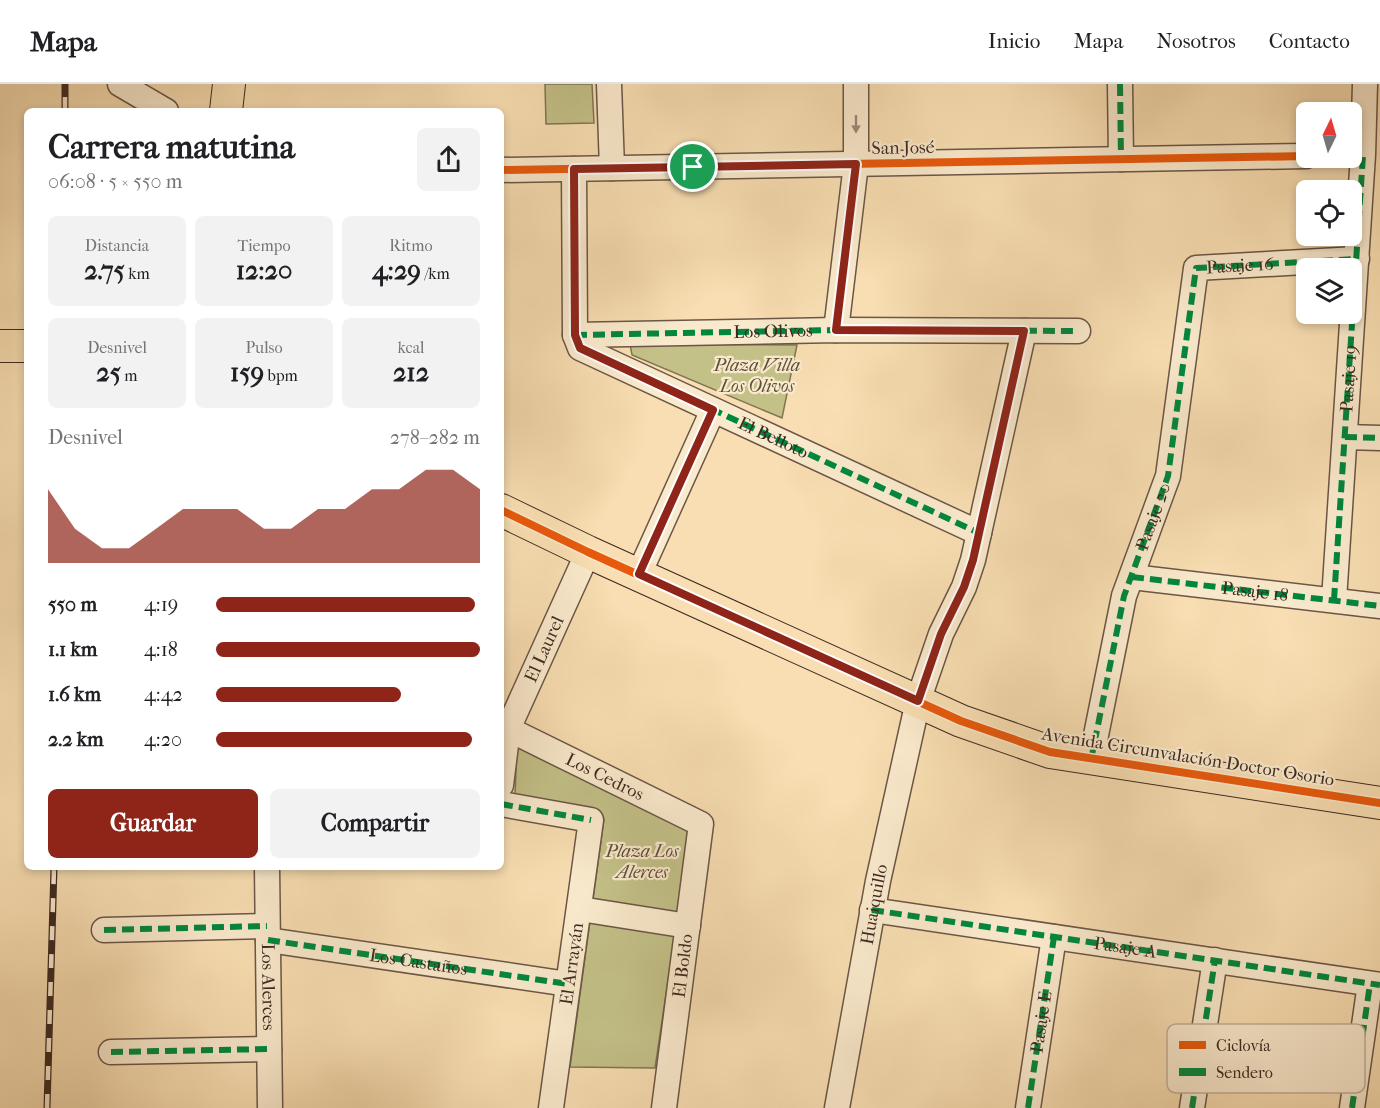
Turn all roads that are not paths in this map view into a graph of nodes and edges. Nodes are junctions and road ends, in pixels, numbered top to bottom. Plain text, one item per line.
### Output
1 (120, 84) edge
2 (230, 84) edge
3 (609, 84) edge
4 (856, 84) edge
5 (1120, 84) edge
6 (1365, 84) edge
7 (161, 108) edge
8 (226, 108) edge
9 (1365, 154) edge
10 (1296, 156) edge
11 (1121, 159) junction
12 (856, 164) junction
13 (612, 168) junction
14 (574, 169) junction
15 (504, 170) edge
16 (1357, 258) edge
17 (1296, 262) edge
18 (1196, 268) joint
19 (1353, 324) edge
20 (836, 330) junction
21 (1024, 331) junction
22 (1078, 331) dead end
23 (575, 335) junction
24 (0, 346) edge
25 (24, 346) edge
26 (713, 410) junction
27 (1345, 437) junction
28 (1380, 438) edge
29 (504, 511) edge
30 (979, 533) junction
31 (588, 552) junction
32 (639, 574) junction
33 (1132, 577) junction
34 (1334, 600) junction
35 (1380, 606) edge
36 (918, 701) junction
37 (508, 729) junction
38 (1091, 760) junction
39 (504, 761) edge
40 (1380, 803) edge
41 (504, 805) edge
42 (701, 824) joint
43 (267, 870) edge
44 (580, 909) junction
45 (872, 909) junction
46 (688, 926) junction
47 (104, 930) dead end
48 (267, 933) junction
49 (1054, 937) junction
50 (1215, 960) junction
51 (568, 984) junction
52 (1375, 984) edge
53 (1205, 1024) edge
54 (1365, 1038) edge
55 (269, 1049) junction
56 (111, 1052) dead end
57 (1194, 1093) edge
58 (1355, 1093) edge
59 (270, 1108) edge
60 (551, 1108) edge
61 (664, 1108) edge
62 (837, 1108) edge
63 (1028, 1108) edge
64 (1192, 1108) edge
65 (1352, 1108) edge

1 - 7 street
2 - 8 main road
3 - 13 street
4 -> 12 street
5 - 11 street
6 - 9 street, Pasaje 19
9 - 16 street, Pasaje 19
10 - 11 street, San José
11 - 12 street, San José
12 - 13 street, San José
12 - 20 street
13 - 14 street, San José
14 - 15 street, San José
14 - 23 street
17 - 18 street, Pasaje 16
18 - 33 street, Pasaje 20
19 - 27 street, Pasaje 19
20 - 21 street, Los Olivos
20 - 23 street, Los Olivos
21 - 22 street, Los Olivos
21 - 30 street, Huaiquillo
23 - 26 street, El Belloto
24 - 25 main road
26 - 30 street, El Belloto
26 - 32 street
27 - 28 street
27 - 34 street, Pasaje 19
29 - 31 main road, Avenida Circunvalación Doctor Osorio
30 - 36 street, Huaiquillo
31 - 32 main road, Avenida Circunvalación Doctor Osorio
31 - 37 street, El Laurel
32 - 36 main road, Avenida Circunvalación Doctor Osorio
33 - 34 street, Pasaje 18
33 - 38 street, Pasaje 20
34 - 35 street, Pasaje 18
36 - 38 main road, Avenida Circunvalación Doctor Osorio
36 - 45 street, Huaiquillo
37 - 39 street, El Laurel
37 - 42 street, Los Cedros
38 - 40 main road, Avenida Circunvalación Doctor Osorio
41 - 44 street, El Arrayán
42 - 46 street, El Boldo
43 - 48 street, Los Alerces
44 - 46 street
44 - 51 street, El Arrayán
45 - 49 street, Pasaje A
45 - 62 street, Huaiquillo
46 - 61 street, El Boldo
47 - 48 street, Los Castaños
48 - 51 street, Los Castaños
48 - 55 street, Los Alerces
49 - 50 street, Pasaje A
49 - 63 street, Pasaje E
50 - 52 street, Pasaje A
50 - 53 street
51 - 60 street, El Arrayán
52 - 54 street
55 - 56 street
55 - 59 street, Los Alerces
57 - 64 street
58 - 65 street

